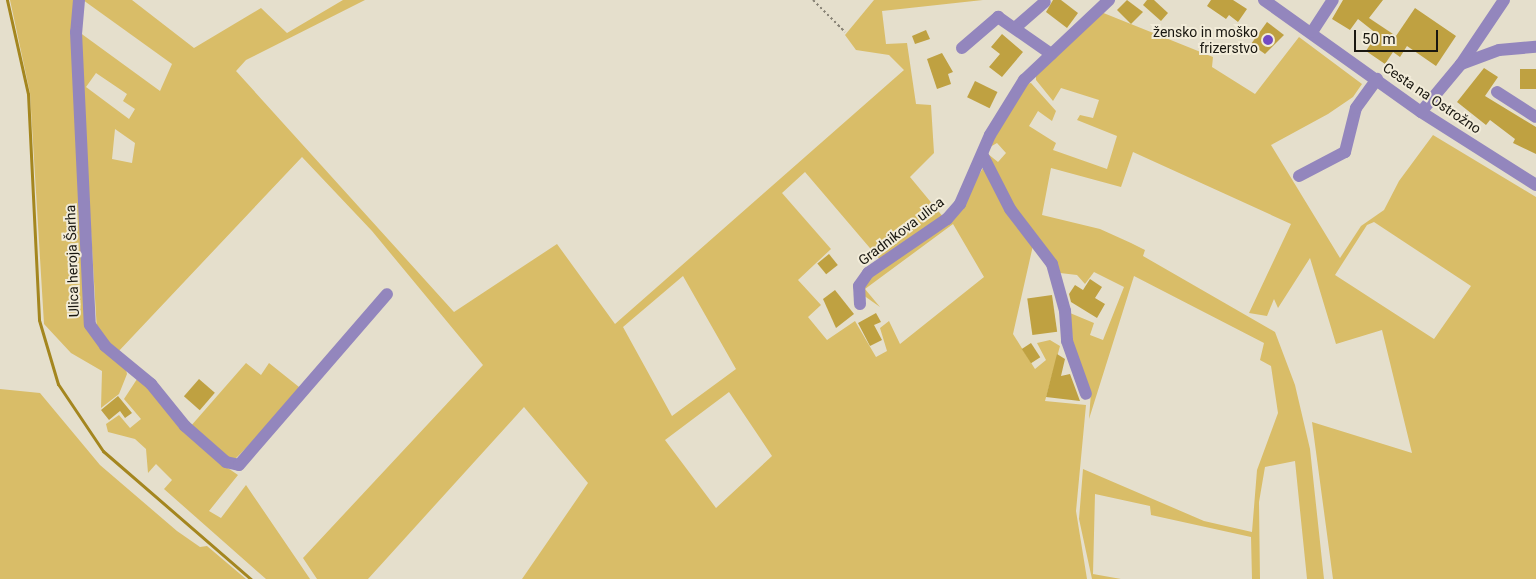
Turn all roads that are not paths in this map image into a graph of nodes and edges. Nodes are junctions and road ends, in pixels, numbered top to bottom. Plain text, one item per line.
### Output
1 (79, 0) edge
2 (1109, 0) edge
3 (1264, 0) edge
4 (1334, 0) edge
5 (1504, 0) edge
6 (1045, 2) dead end
7 (1016, 27) junction
8 (1312, 32) junction
9 (1536, 47) edge
10 (962, 48) dead end
11 (1051, 54) junction
12 (1461, 64) junction
13 (1376, 79) junction
14 (1497, 92) dead end
15 (1421, 112) junction
16 (1536, 117) edge
17 (984, 156) junction
18 (1299, 176) dead end
19 (1536, 185) edge
20 (387, 294) dead end
21 (860, 304) dead end
22 (1086, 394) dead end

1 - 20 street, Ulica heroja Šarha
2 - 11 street, Gradnikova ulica
3 - 8 street, Cesta na Ostrožno
4 - 8 street
5 - 12 street
6 - 7 street
7 - 10 street
7 - 11 street
8 - 13 street, Cesta na Ostrožno
9 - 12 street
11 - 17 street, Gradnikova ulica
12 - 15 street
13 - 15 street, Cesta na Ostrožno
13 - 18 street
14 - 16 street
15 - 19 street, Cesta na Ostrožno
17 - 21 street, Gradnikova ulica
17 - 22 street

